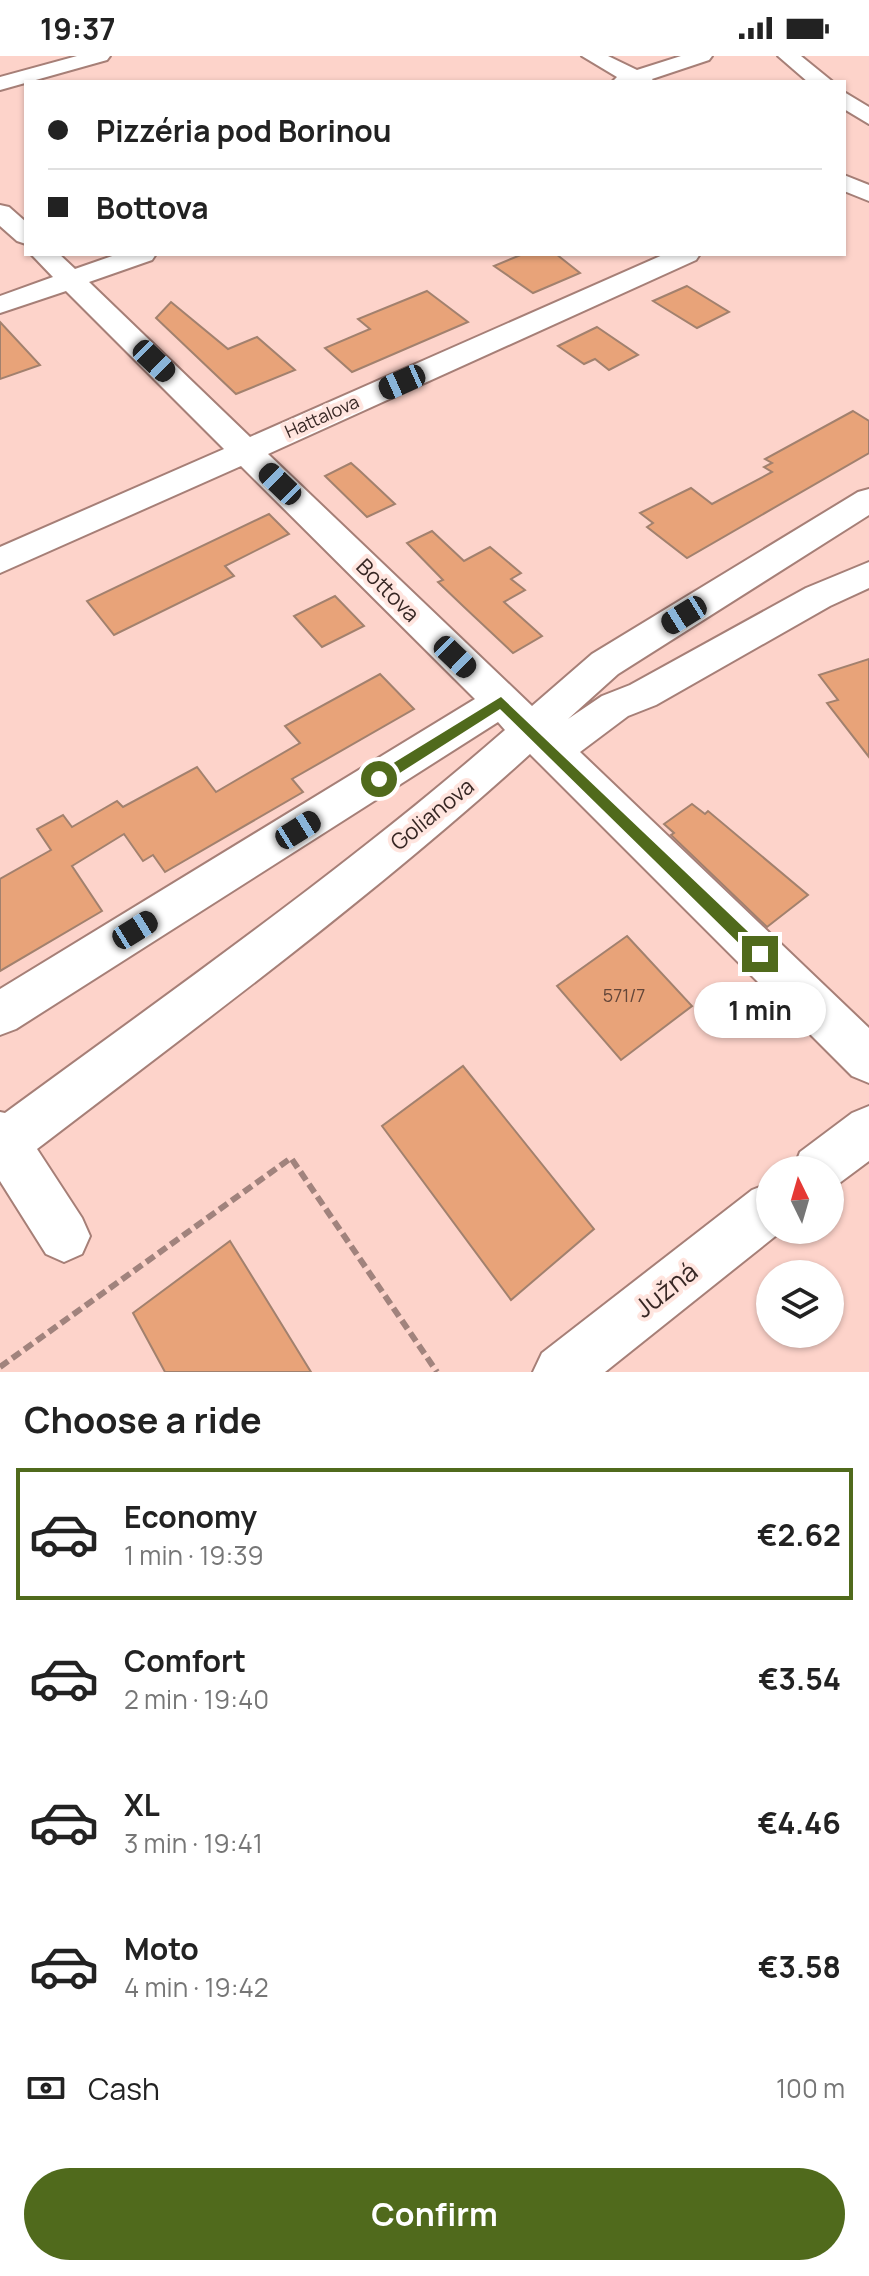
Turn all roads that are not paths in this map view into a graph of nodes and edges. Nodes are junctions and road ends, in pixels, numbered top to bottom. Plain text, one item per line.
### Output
1 (100, 56) edge
2 (592, 56) edge
3 (702, 56) edge
4 (788, 56) edge
5 (632, 80) edge
6 (637, 80) edge
7 (819, 80) edge
8 (0, 84) edge
9 (846, 100) edge
10 (869, 117) edge
11 (869, 172) edge
12 (846, 183) edge
13 (846, 183) edge
14 (869, 194) edge
15 (0, 212) edge
16 (24, 234) edge
17 (46, 256) edge
18 (138, 256) edge
19 (683, 256) edge
20 (72, 280) junction
21 (0, 305) edge
22 (246, 452) junction
23 (869, 500) edge
24 (0, 561) edge
25 (869, 574) edge
26 (528, 728) junction
27 (0, 1014) edge
28 (869, 1060) edge
29 (869, 1130) edge
30 (2, 1142) edge
31 (836, 1156) edge
32 (756, 1219) edge
33 (64, 1236) dead end
34 (561, 1372) edge

1 - 8 street
2 - 5 street
3 - 6 street
4 - 7 street
9 - 10 street
11 - 12 street
13 - 14 street
15 - 16 street
17 - 20 street, Bottova
18 - 20 street
19 - 22 street, Hattalova
20 - 21 street
20 - 22 street, Bottova
22 - 24 street, Hattalova
22 - 26 street, Bottova
23 - 26 street, Golianova
25 - 26 street, Golianova
26 - 27 street, Golianova
26 - 28 street, Bottova
26 - 30 street, Golianova
29 - 31 street
30 - 33 street
32 - 34 street, Južná

